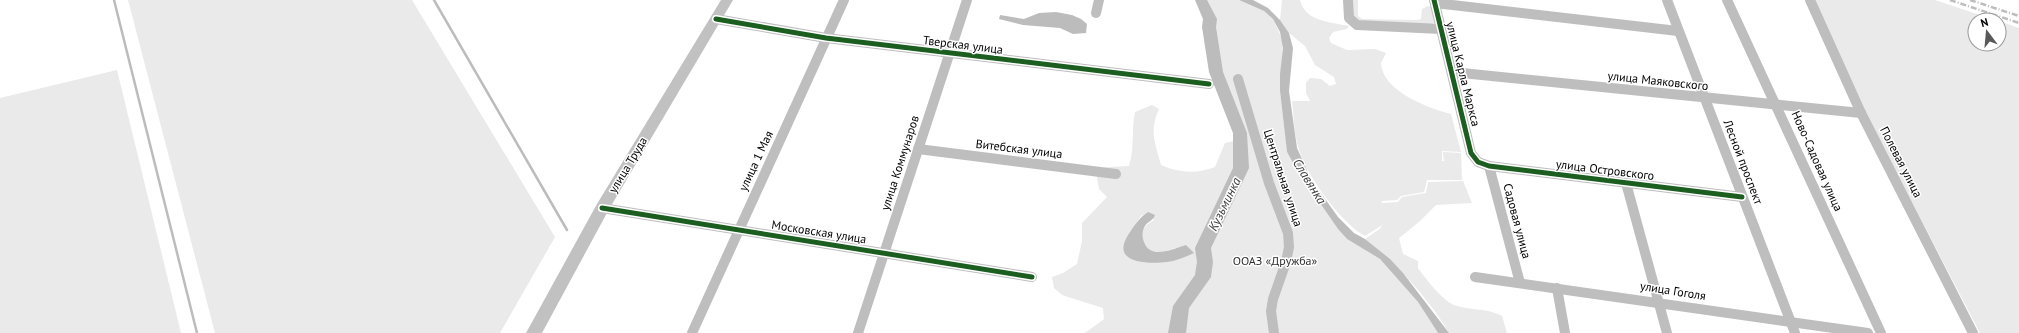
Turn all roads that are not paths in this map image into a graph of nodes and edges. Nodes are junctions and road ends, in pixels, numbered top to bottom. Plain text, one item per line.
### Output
1 (727, 0) edge
2 (844, 0) edge
3 (967, 0) edge
4 (1099, 0) edge
5 (1348, 0) edge
6 (1667, 0) edge
7 (1727, 0) edge
8 (1810, 0) edge
9 (1435, 1) edge
10 (1096, 13) dead end
11 (716, 19) junction
12 (1441, 29) junction
13 (1678, 30) junction
14 (826, 38) junction
15 (949, 54) junction
16 (1452, 72) junction
17 (1238, 79) dead end
18 (1209, 84) dead end
19 (1704, 98) junction
20 (1777, 106) junction
21 (1861, 113) junction
22 (918, 149) junction
23 (1471, 153) joint
24 (1489, 166) junction
25 (1116, 174) dead end
26 (1626, 183) junction
27 (1742, 197) junction
28 (602, 208) junction
29 (739, 230) junction
30 (885, 252) junction
31 (1032, 277) dead end
32 (1475, 277) dead end
33 (1520, 283) junction
34 (1557, 288) junction
35 (1658, 302) junction
36 (1793, 328) edge
37 (534, 333) edge
38 (692, 333) edge
39 (858, 333) edge
40 (1274, 333) edge
41 (1565, 333) edge
42 (1667, 333) edge
43 (1868, 333) edge
44 (1881, 333) edge
45 (1973, 333) edge

1 - 11 street, улица Труда
2 - 14 street, улица 1 Мая
3 - 15 street, улица Коммунаров
4 - 10 street
5 - 12 street
6 - 13 street, Лесной проспект
7 - 20 street, Ново-Садовая улица
8 - 21 street, Полевая улица
9 - 12 street, улица Карла Маркса
9 - 13 street
11 - 14 street, Тверская улица
11 - 28 street, улица Труда
12 - 16 street, улица Карла Маркса
13 - 19 street, Лесной проспект
14 - 15 street, Тверская улица
14 - 29 street, улица 1 Мая
15 - 18 street, Тверская улица
15 - 22 street, улица Коммунаров
16 - 19 street, улица Маяковского
16 - 23 street, улица Карла Маркса
17 - 40 street, Центральная улица
19 - 20 street, улица Маяковского
19 - 27 street, Лесной проспект
20 - 21 street, улица Маяковского
20 - 44 street, Ново-Садовая улица
21 - 45 street, Полевая улица
22 - 25 street, Витебская улица
22 - 30 street, улица Коммунаров
23 - 24 street, улица Островского
24 - 26 street, улица Островского
24 - 33 street, Садовая улица
26 - 27 street, улица Островского
26 - 35 street
27 - 36 street, Лесной проспект
28 - 29 street, Московская улица
28 - 37 street, улица Труда
29 - 30 street, Московская улица
29 - 38 street, улица 1 Мая
30 - 31 street, Московская улица
30 - 39 street, улица Коммунаров
32 - 33 street, улица Гоголя
33 - 34 street, улица Гоголя
34 - 35 street, улица Гоголя
34 - 41 street
35 - 36 street, улица Гоголя
35 - 42 street
36 - 43 street, улица Гоголя

